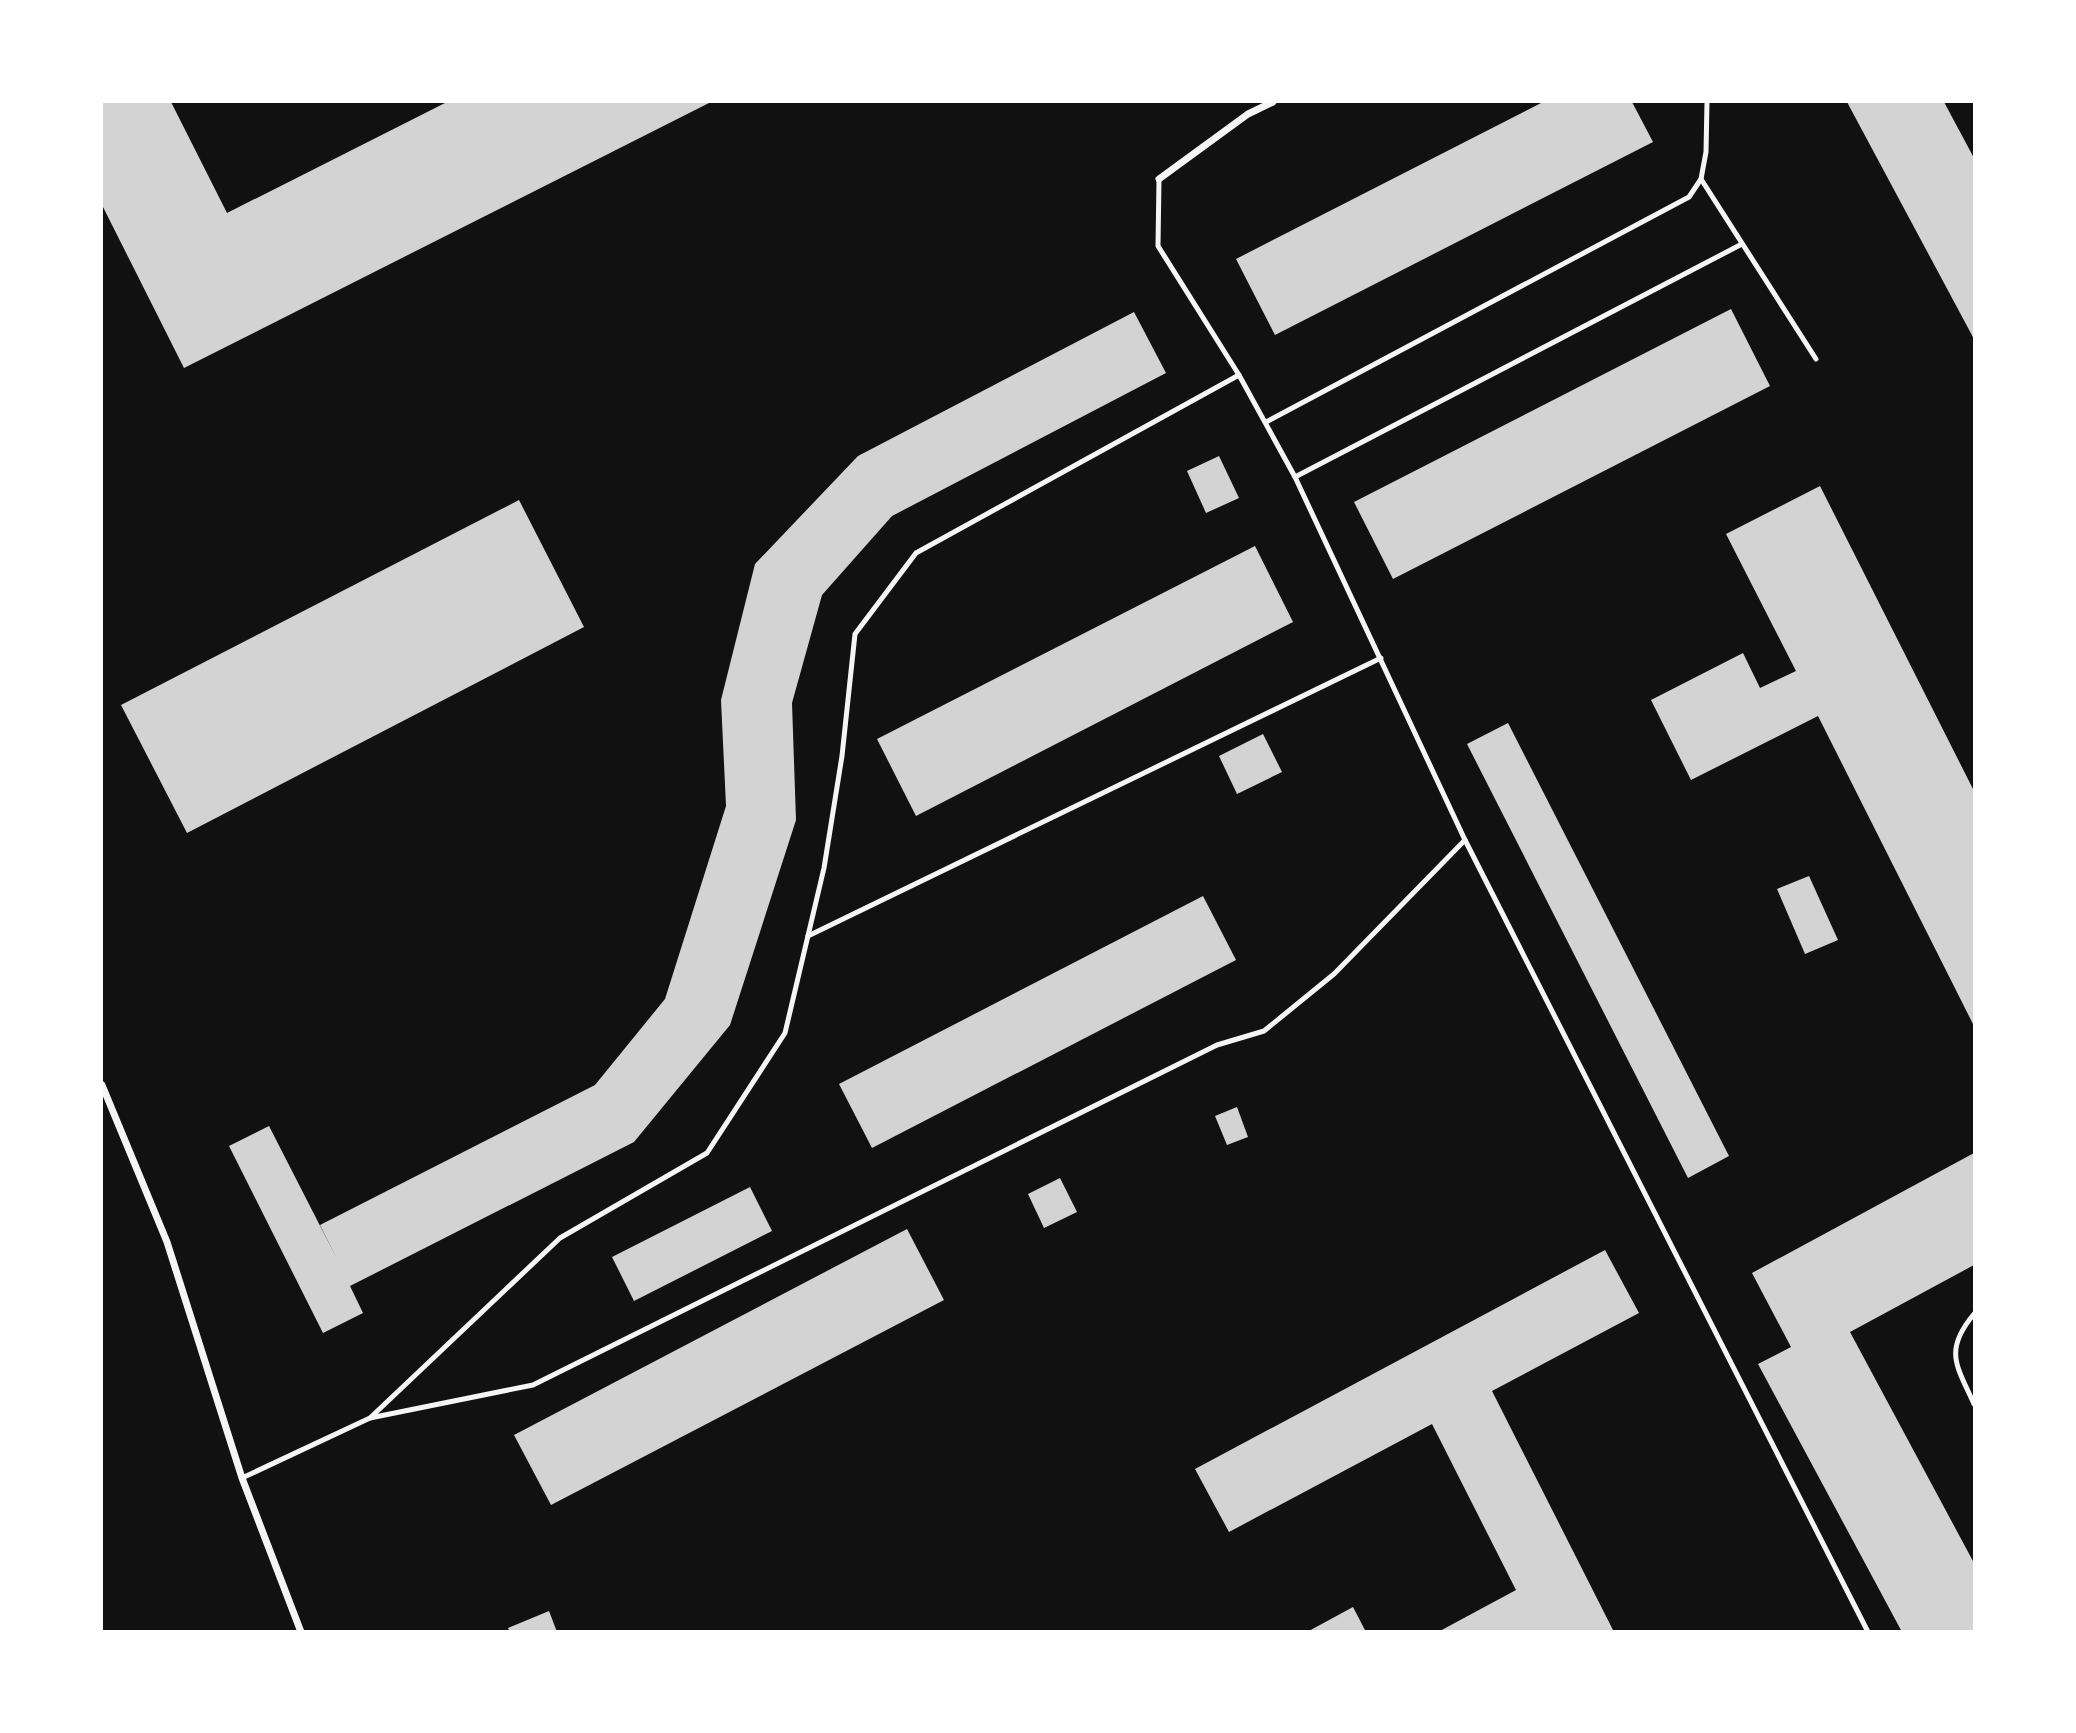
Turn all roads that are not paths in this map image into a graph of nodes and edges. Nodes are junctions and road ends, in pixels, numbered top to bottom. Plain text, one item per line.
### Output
1 (1273, 102) edge
2 (1707, 102) edge
3 (1159, 179) joint
4 (1701, 179) junction
5 (1742, 244) junction
6 (1816, 359) dead end
7 (1239, 375) junction
8 (1266, 422) junction
9 (1296, 477) junction
10 (1381, 658) junction
11 (1465, 840) junction
12 (808, 936) junction
13 (102, 1085) edge
14 (1975, 1314) edge
15 (1975, 1404) edge
16 (370, 1418) junction
17 (242, 1478) junction
18 (301, 1632) edge
19 (1868, 1632) edge

1 - 3 street
2 - 4 lane
3 - 7 lane
4 - 5 lane
4 - 8 lane
5 - 6 lane
5 - 9 lane
7 - 8 lane
7 - 12 lane
8 - 9 lane
9 - 10 lane
10 - 11 lane
10 - 12 lane
11 - 16 lane
11 - 19 lane
12 - 16 lane
13 - 17 street
14 - 15 lane
16 - 17 lane
17 - 18 street

